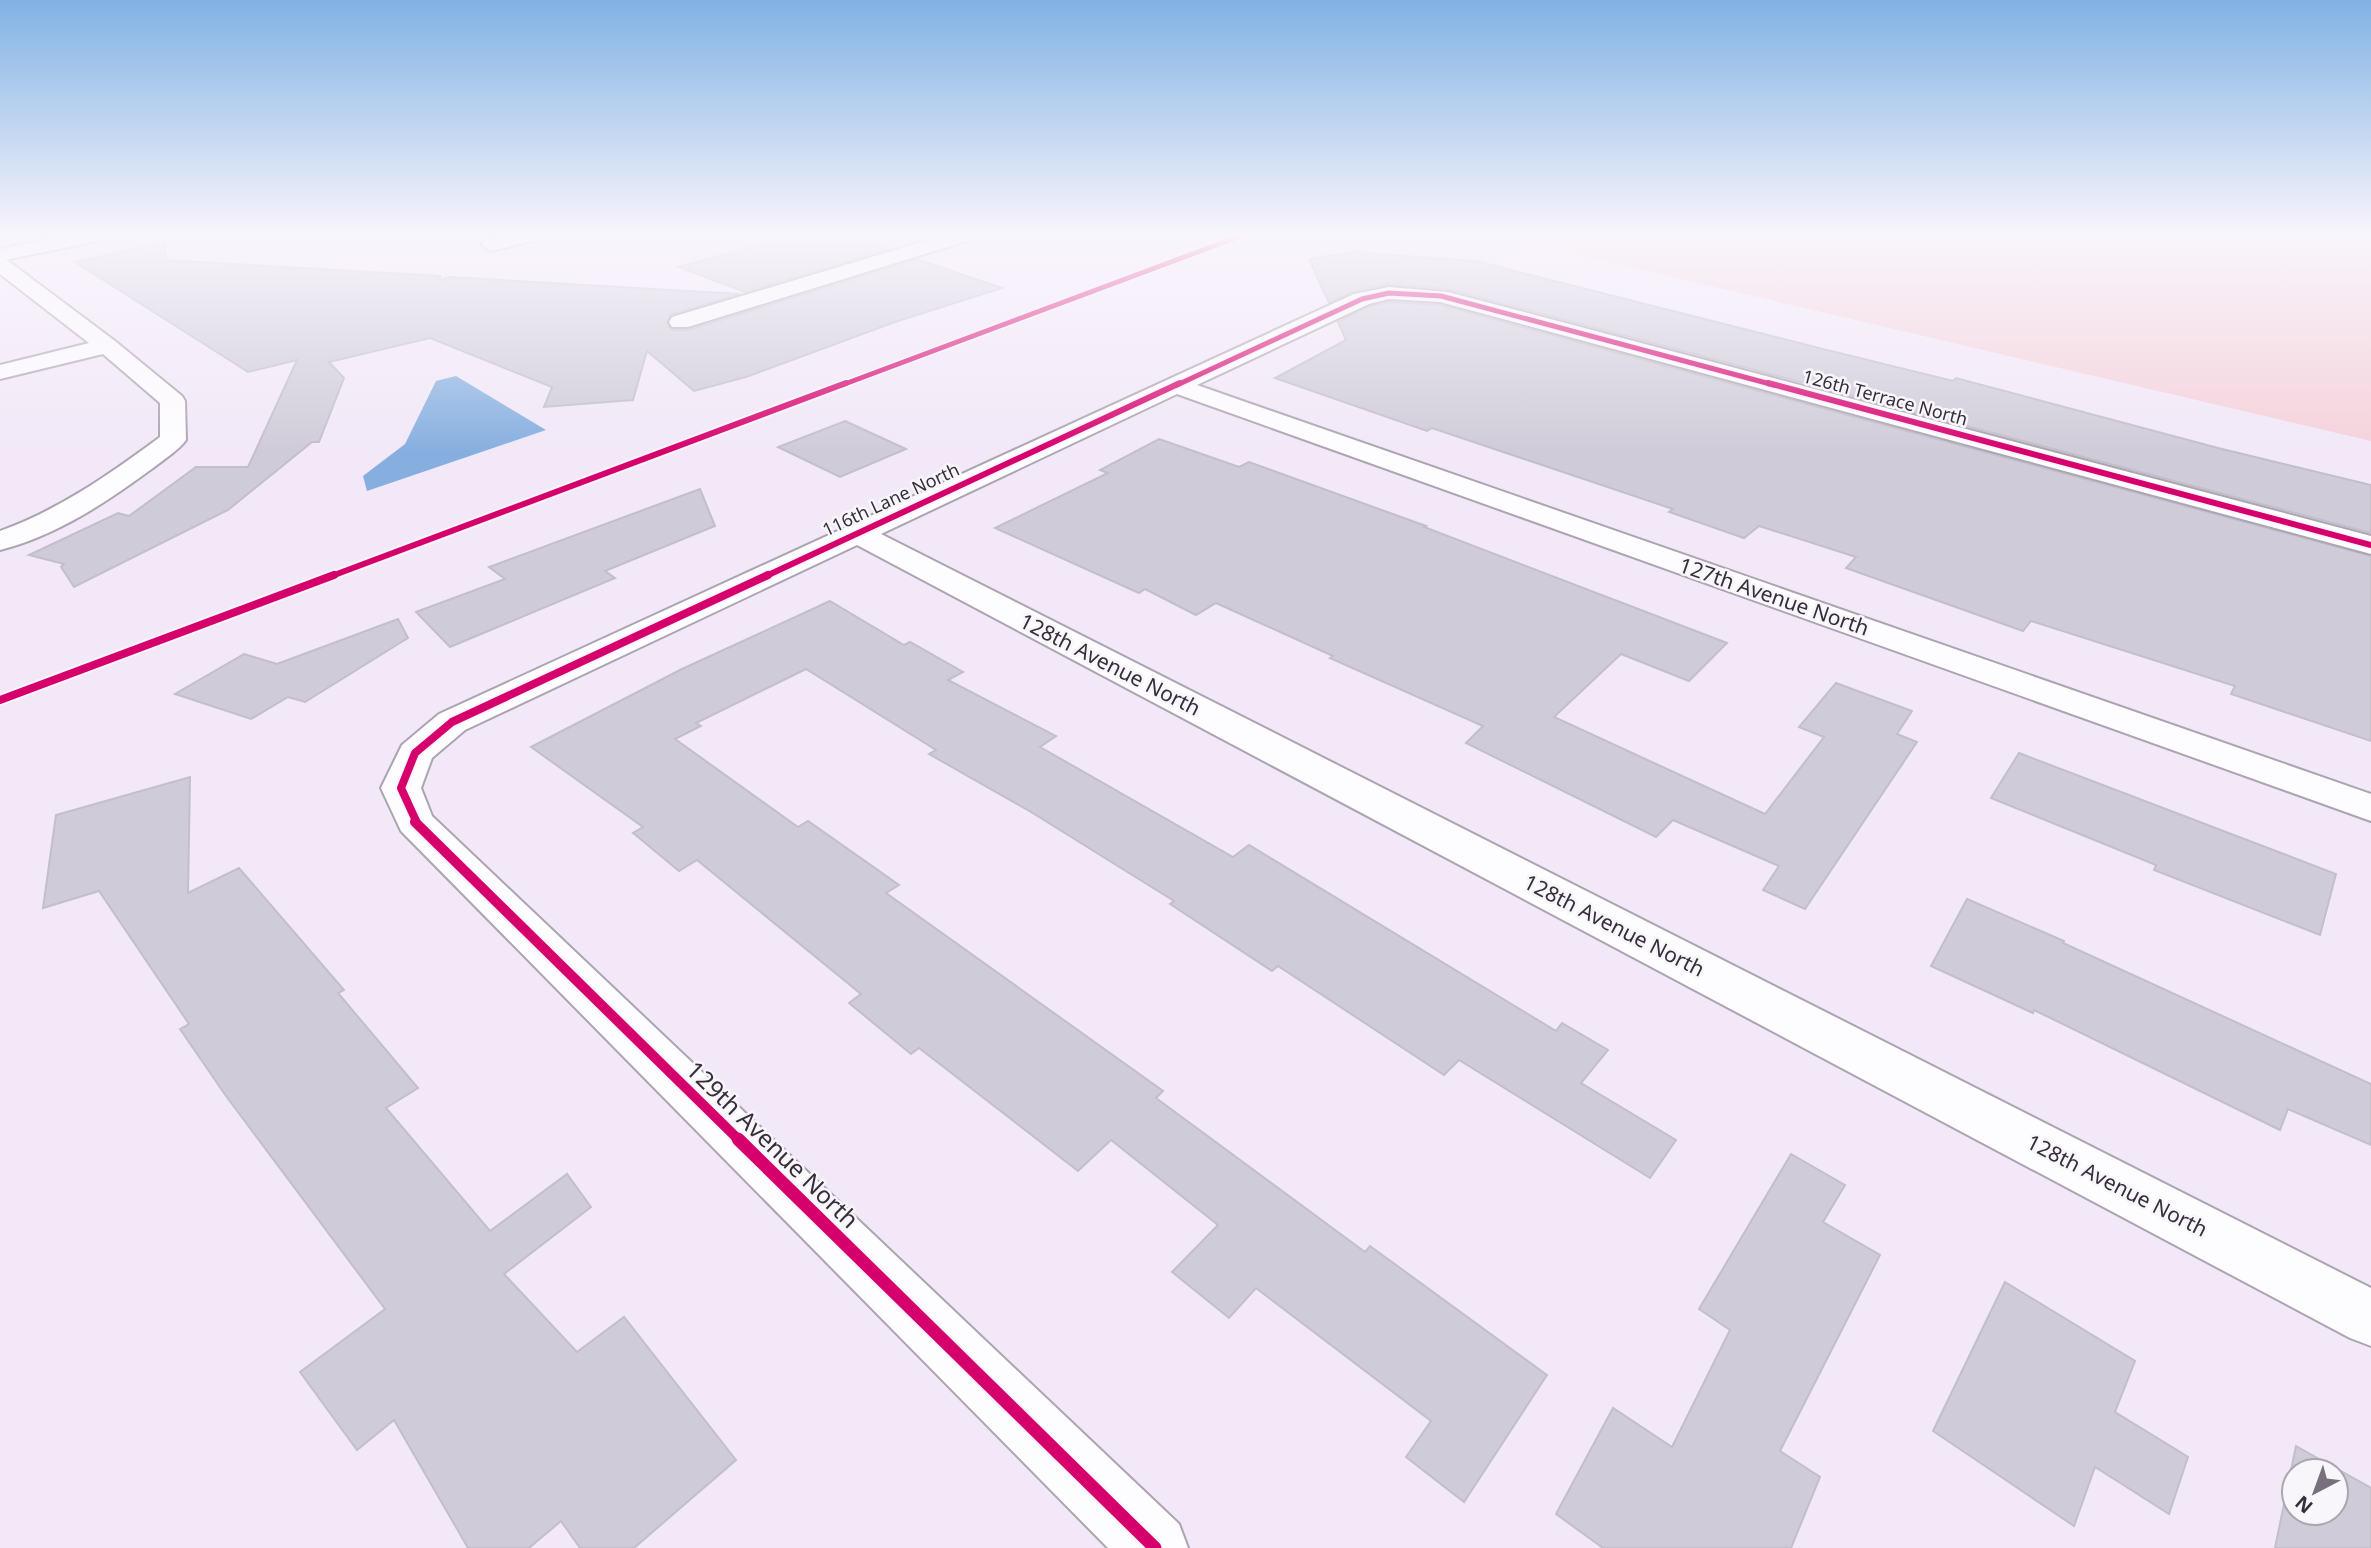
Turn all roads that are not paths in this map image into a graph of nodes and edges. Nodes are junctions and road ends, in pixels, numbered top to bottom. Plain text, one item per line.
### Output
1 (56, 307) edge
2 (729, 307) edge
3 (1344, 307) edge
4 (1483, 307) edge
5 (680, 322) dead end
6 (107, 346) junction
7 (0, 372) edge
8 (1177, 386) junction
9 (857, 533) junction
10 (0, 541) edge
11 (2371, 545) edge
12 (415, 753) joint
13 (2371, 808) edge
14 (2371, 1318) edge
15 (1155, 1548) edge

1 - 6 street
2 - 5 street
3 - 8 street, 116th Lane North
4 - 11 street, 126th Terrace North
6 - 7 street
6 - 10 street
8 - 9 street, 116th Lane North
8 - 13 street, 127th Avenue North
9 - 12 street, 116th Lane North
9 - 14 street, 128th Avenue North
12 - 15 street, 129th Avenue North

